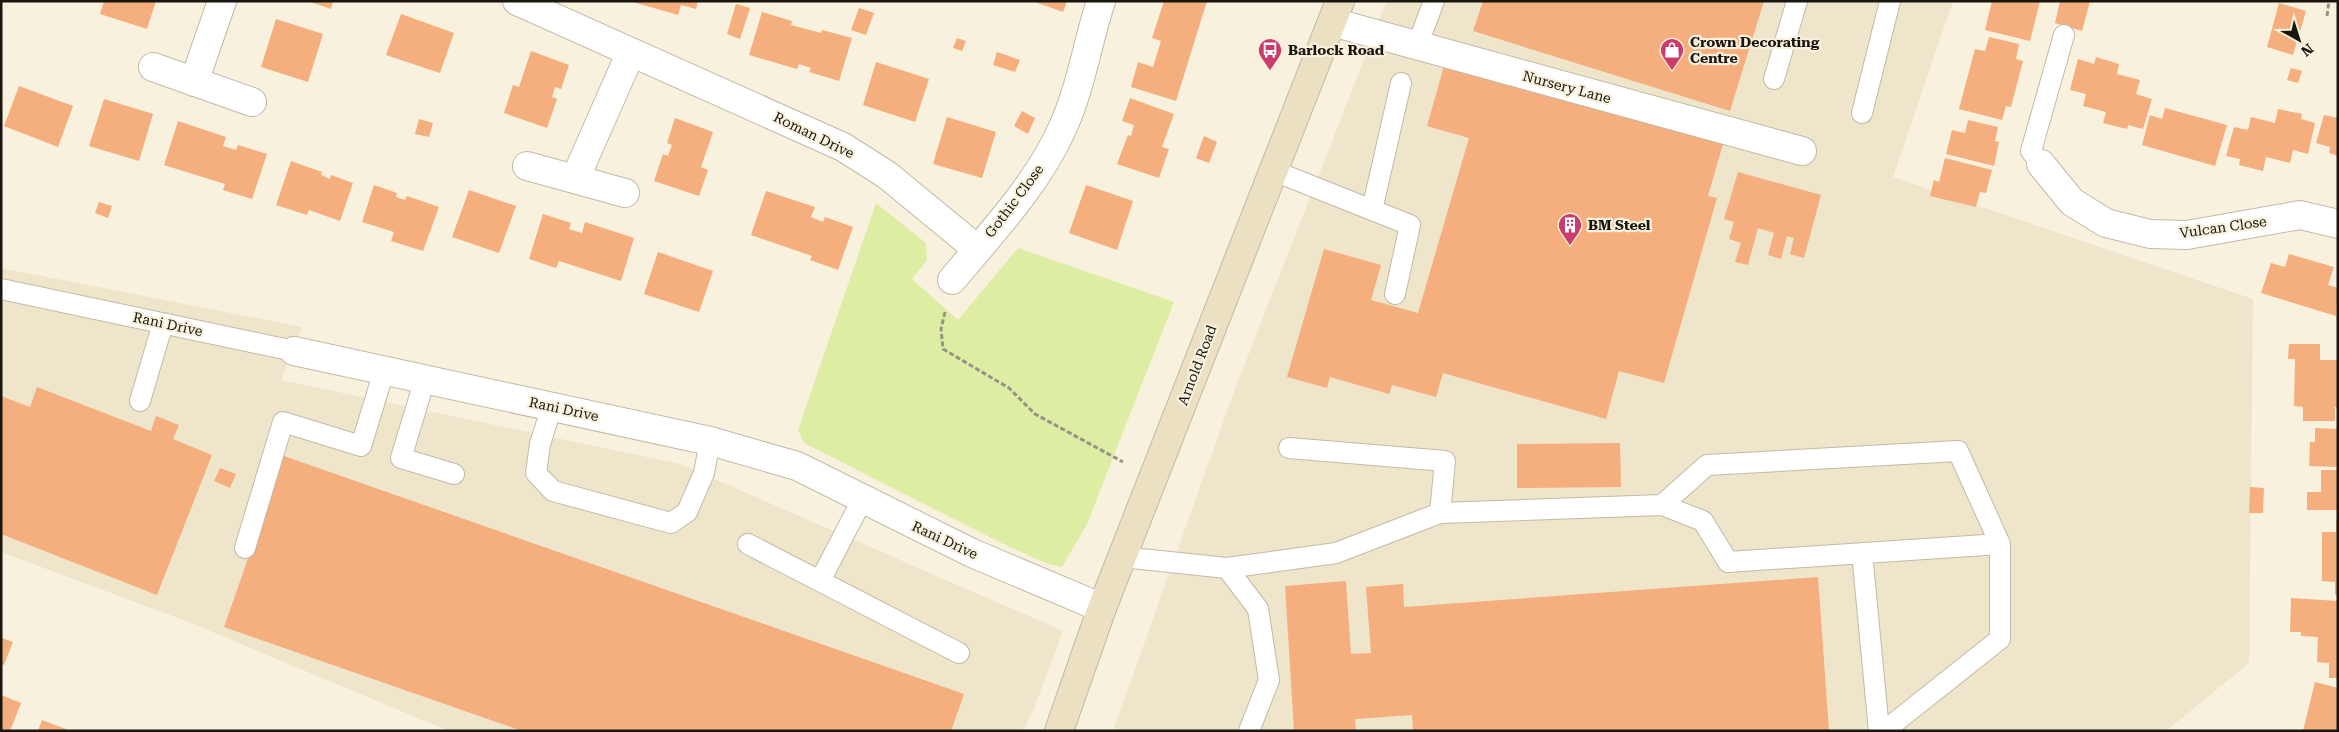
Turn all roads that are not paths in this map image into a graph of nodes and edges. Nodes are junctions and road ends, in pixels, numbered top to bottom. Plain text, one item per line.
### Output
1 (222, 1) edge
2 (517, 1) edge
3 (1101, 1) edge
4 (1434, 1) edge
5 (1797, 1) edge
6 (1890, 1) edge
7 (562, 10) edge
8 (1336, 12) edge
9 (2064, 35) dead end
10 (1417, 46) junction
11 (631, 52) junction
12 (153, 67) dead end
13 (1774, 79) dead end
14 (194, 82) junction
15 (1402, 83) dead end
16 (252, 102) dead end
17 (1862, 113) dead end
18 (1802, 151) dead end
19 (2041, 164) joint
20 (527, 166) dead end
21 (1274, 172) junction
22 (574, 179) junction
23 (626, 193) dead end
24 (1372, 210) junction
25 (2338, 224) edge
26 (977, 249) junction
27 (952, 280) road end
28 (1, 289) edge
29 (1395, 294) dead end
30 (163, 324) junction
31 (294, 351) joint
32 (384, 371) junction
33 (425, 379) junction
34 (140, 401) dead end
35 (552, 406) junction
36 (710, 441) junction
37 (1289, 448) dead end
38 (454, 474) dead end
39 (862, 500) junction
40 (1662, 505) junction
41 (1440, 513) junction
42 (748, 544) dead end
43 (2000, 544) junction
44 (245, 548) dead end
45 (1862, 553) junction
46 (1122, 557) junction
47 (1227, 568) junction
48 (820, 581) junction
49 (1102, 608) junction
50 (959, 653) dead end
51 (1059, 731) edge
52 (1249, 731) edge
53 (1879, 731) edge
54 (1884, 731) edge

1 - 14 street
2 - 7 street, Roman Drive
3 - 26 street, Gothic Close
4 - 10 lane
5 - 13 lane
6 - 17 lane
7 - 11 street, Roman Drive
8 - 10 street, Nursery Lane
8 - 21 main road, Arnold Road
9 - 19 lane
10 - 18 street, Nursery Lane
11 - 22 street
11 - 26 street, Roman Drive
12 - 14 street
14 - 16 street
15 - 24 lane
19 - 25 street, Vulcan Close
20 - 22 street
21 - 24 lane
21 - 46 main road, Arnold Road
22 - 23 street
24 - 29 lane
26 - 27 street, Gothic Close
28 - 30 lane, Rani Drive
30 - 31 lane, Rani Drive
30 - 34 lane
31 - 32 street, Rani Drive
32 - 33 street, Rani Drive
32 - 44 lane
33 - 35 street, Rani Drive
33 - 38 lane
35 - 36 street, Rani Drive
35 - 36 lane
36 - 39 street, Rani Drive
37 - 41 lane
39 - 48 lane
39 - 49 street, Rani Drive
40 - 41 lane
40 - 43 lane
40 - 45 lane
41 - 47 lane
42 - 48 lane
43 - 45 lane
43 - 54 lane
45 - 53 lane
46 - 47 lane
46 - 49 main road, Arnold Road
47 - 52 lane
48 - 50 lane
49 - 51 main road, Arnold Road

